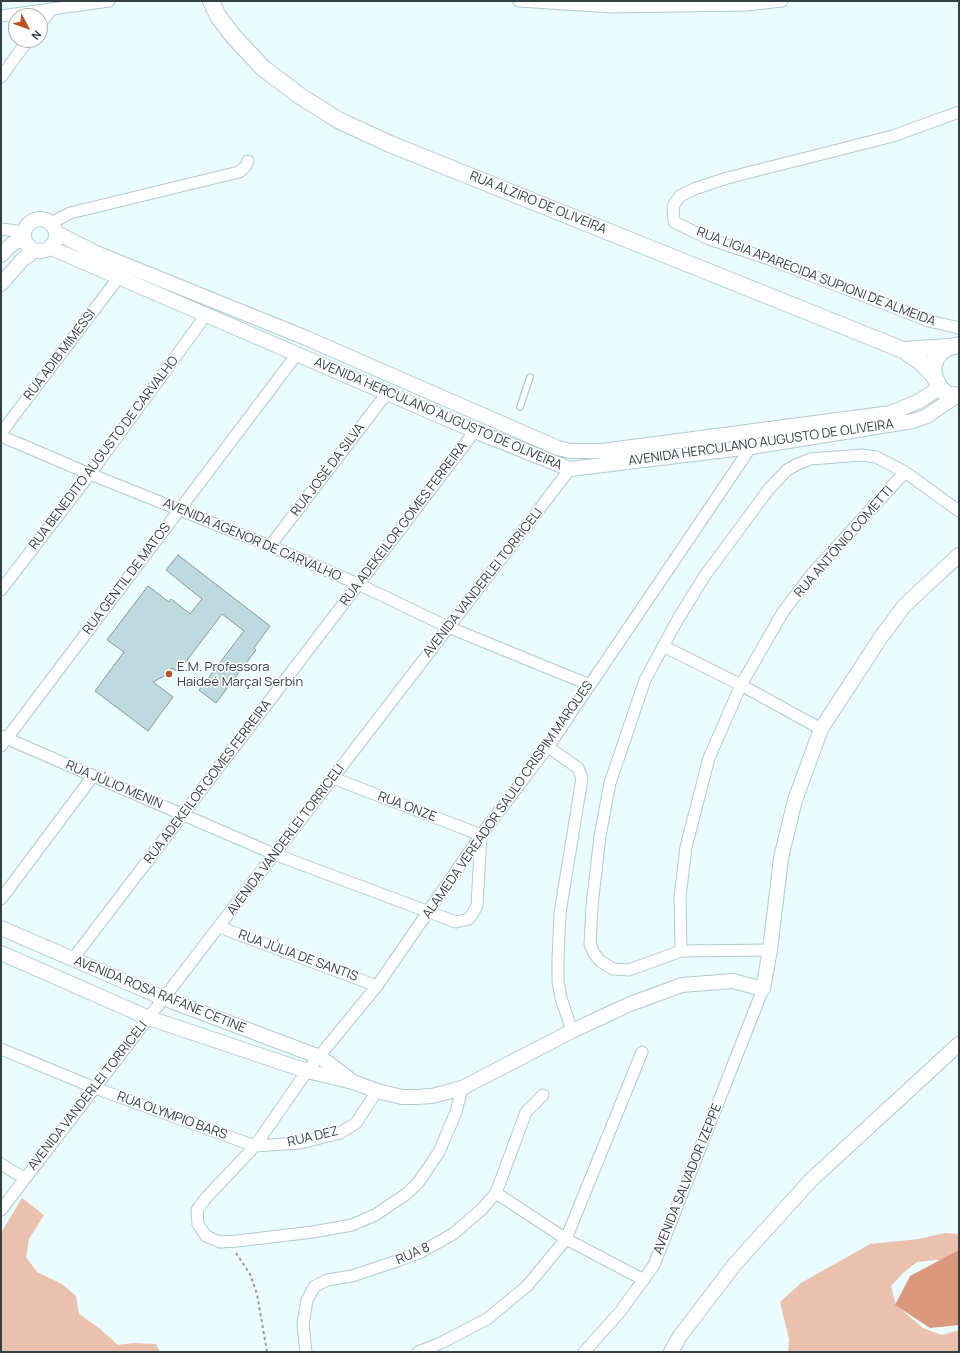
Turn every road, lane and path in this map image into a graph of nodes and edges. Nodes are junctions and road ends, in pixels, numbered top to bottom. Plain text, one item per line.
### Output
1 (110, 1) edge
2 (211, 1) edge
3 (519, 1) edge
4 (782, 1) edge
5 (51, 10) junction
6 (48, 14) edge
7 (1, 16) edge
8 (22, 48) edge
9 (1, 77) edge
10 (959, 112) edge
11 (248, 160) dead end
12 (54, 228) junction
13 (1, 229) edge
14 (24, 235) junction
15 (51, 248) junction
16 (34, 251) junction
17 (1, 255) edge
18 (119, 277) junction
19 (1, 284) edge
20 (206, 315) junction
21 (959, 328) edge
22 (954, 346) edge
23 (903, 350) junction
24 (297, 354) junction
25 (530, 377) dead end
26 (937, 382) junction
27 (386, 393) junction
28 (958, 396) edge
29 (520, 407) dead end
30 (475, 431) junction
31 (1, 433) edge
32 (1, 436) edge
33 (752, 447) junction
34 (579, 452) junction
35 (570, 469) junction
36 (905, 472) junction
37 (90, 474) junction
38 (180, 509) junction
39 (959, 511) edge
40 (270, 546) junction
41 (959, 555) edge
42 (358, 584) junction
43 (1, 590) edge
44 (448, 627) junction
45 (664, 646) junction
46 (590, 685) junction
47 (741, 685) junction
48 (821, 728) junction
49 (3, 740) edge
50 (548, 747) junction
51 (94, 776) junction
52 (333, 778) junction
53 (183, 815) junction
54 (481, 835) junction
55 (274, 854) junction
56 (1, 899) edge
57 (429, 912) junction
58 (219, 927) junction
59 (1, 928) edge
60 (770, 950) junction
61 (681, 951) junction
62 (1, 953) edge
63 (72, 960) junction
64 (377, 986) junction
65 (763, 989) junction
66 (163, 998) junction
67 (149, 1018) junction
68 (572, 1031) junction
69 (959, 1044) edge
70 (1, 1049) edge
71 (642, 1052) dead end
72 (320, 1057) junction
73 (307, 1071) junction
74 (353, 1082) junction
75 (95, 1088) junction
76 (462, 1088) junction
77 (377, 1091) junction
78 (543, 1095) dead end
79 (255, 1146) junction
80 (1, 1164) edge
81 (24, 1178) junction
82 (496, 1193) junction
83 (1, 1210) edge
84 (566, 1239) junction
85 (229, 1241) junction
86 (644, 1280) junction
87 (267, 1352) edge
88 (306, 1352) edge
89 (418, 1352) edge
90 (584, 1352) edge
91 (671, 1352) edge

1 - 5 street
2 - 23 main road, RUA ALZIRO DE OLIVEIRA
3 - 4 street
5 - 6 street
5 - 7 street
8 - 9 street
10 - 21 street, RUA LIGIA APARECIDA SUPIONI DE ALMEIDA
11 - 12 street
12 - 14 street
12 - 15 street
12 - 34 street, AVENIDA HERCULANO AUGUSTO DE OLIVEIRA
13 - 14 street
14 - 16 street
14 - 17 street
15 - 16 street
15 - 18 street, AVENIDA HERCULANO AUGUSTO DE OLIVEIRA
16 - 19 street
18 - 20 street, AVENIDA HERCULANO AUGUSTO DE OLIVEIRA
18 - 31 street, RUA ADIB MIMESSI
20 - 24 street, AVENIDA HERCULANO AUGUSTO DE OLIVEIRA
20 - 37 street, RUA BENEDITO AUGUSTO DE CARVALHO
22 - 23 main road, RUA ALZIRO DE OLIVEIRA
22 - 26 main road, RUA ALZIRO DE OLIVEIRA
23 - 26 main road, RUA ALZIRO DE OLIVEIRA
24 - 27 street, AVENIDA HERCULANO AUGUSTO DE OLIVEIRA
24 - 38 street, RUA GENTIL DE MATOS
25 - 29 lane
26 - 28 main road, RUA ALZIRO DE OLIVEIRA
26 - 34 street, AVENIDA HERCULANO AUGUSTO DE OLIVEIRA
27 - 30 street, AVENIDA HERCULANO AUGUSTO DE OLIVEIRA
27 - 40 street, RUA JOSÉ DA SILVA
28 - 33 street, AVENIDA HERCULANO AUGUSTO DE OLIVEIRA
30 - 35 street, AVENIDA HERCULANO AUGUSTO DE OLIVEIRA
30 - 42 street, RUA ADEKEILOR GOMES FERREIRA
32 - 37 street, AVENIDA AGENOR DE CARVALHO
33 - 35 street, AVENIDA HERCULANO AUGUSTO DE OLIVEIRA
33 - 46 street, ALAMEDA VEREADOR SAULO CRISPIM MARQUES
34 - 35 street
35 - 44 street, AVENIDA VANDERLEI TORRICELI
36 - 39 street
36 - 45 street
36 - 47 street, RUA ANTÔNIO COMETTI
37 - 38 street, AVENIDA AGENOR DE CARVALHO
37 - 43 street, RUA BENEDITO AUGUSTO DE CARVALHO
38 - 40 street, AVENIDA AGENOR DE CARVALHO
38 - 49 street, RUA GENTIL DE MATOS
40 - 42 street, AVENIDA AGENOR DE CARVALHO
41 - 48 street
42 - 44 street, AVENIDA AGENOR DE CARVALHO
42 - 53 street, RUA ADEKEILOR GOMES FERREIRA
44 - 46 street, AVENIDA AGENOR DE CARVALHO
44 - 52 street, AVENIDA VANDERLEI TORRICELI
45 - 47 street
45 - 61 street
46 - 50 street, ALAMEDA VEREADOR SAULO CRISPIM MARQUES
47 - 48 street
47 - 61 street, RUA ANTÔNIO COMETTI
48 - 60 street
49 - 51 street, RUA JÚLIO MENIN
50 - 54 street, ALAMEDA VEREADOR SAULO CRISPIM MARQUES
50 - 68 street
51 - 53 street, RUA JÚLIO MENIN
51 - 56 street
52 - 54 street, RUA ONZE
52 - 55 street, AVENIDA VANDERLEI TORRICELI
53 - 55 street, RUA JÚLIO MENIN
53 - 63 street, RUA ADEKEILOR GOMES FERREIRA
54 - 57 street, ALAMEDA VEREADOR SAULO CRISPIM MARQUES
54 - 57 street, RUA JÚLIO MENIN
55 - 57 street, RUA JÚLIO MENIN
55 - 58 street, AVENIDA VANDERLEI TORRICELI
57 - 64 street, ALAMEDA VEREADOR SAULO CRISPIM MARQUES
58 - 64 street, RUA JÚLIA DE SANTIS
58 - 66 street, AVENIDA VANDERLEI TORRICELI
59 - 63 street, AVENIDA ROSA RAFANE CETINE
60 - 61 street
60 - 65 street
62 - 67 street, AVENIDA ROSA RAFANE CETINE
63 - 66 street, AVENIDA ROSA RAFANE CETINE
64 - 72 street, ALAMEDA VEREADOR SAULO CRISPIM MARQUES
65 - 68 street
65 - 86 street, AVENIDA SALVADOR IZEPPE
66 - 67 street, AVENIDA VANDERLEI TORRICELI
66 - 72 street, AVENIDA ROSA RAFANE CETINE
67 - 73 street, AVENIDA ROSA RAFANE CETINE
67 - 75 street, AVENIDA VANDERLEI TORRICELI
68 - 76 street
69 - 91 street
70 - 75 street, RUA OLYMPIO BARS
71 - 84 street
72 - 73 street, ALAMEDA VEREADOR SAULO CRISPIM MARQUES
72 - 74 street, AVENIDA ROSA RAFANE CETINE
73 - 74 street, AVENIDA ROSA RAFANE CETINE
73 - 79 street, ALAMEDA VEREADOR SAULO CRISPIM MARQUES
74 - 77 street
75 - 79 street, RUA OLYMPIO BARS
75 - 81 street, AVENIDA VANDERLEI TORRICELI
76 - 77 street
76 - 85 street, ALAMEDA VEREADOR SAULO CRISPIM MARQUES
77 - 79 street, RUA DEZ
78 - 82 street, RUA 8
79 - 85 street, ALAMEDA VEREADOR SAULO CRISPIM MARQUES
80 - 81 street
81 - 83 street, AVENIDA VANDERLEI TORRICELI
82 - 84 street
82 - 88 street, RUA 8
84 - 86 street
84 - 89 street
85 - 87 path
86 - 90 street, AVENIDA SALVADOR IZEPPE

